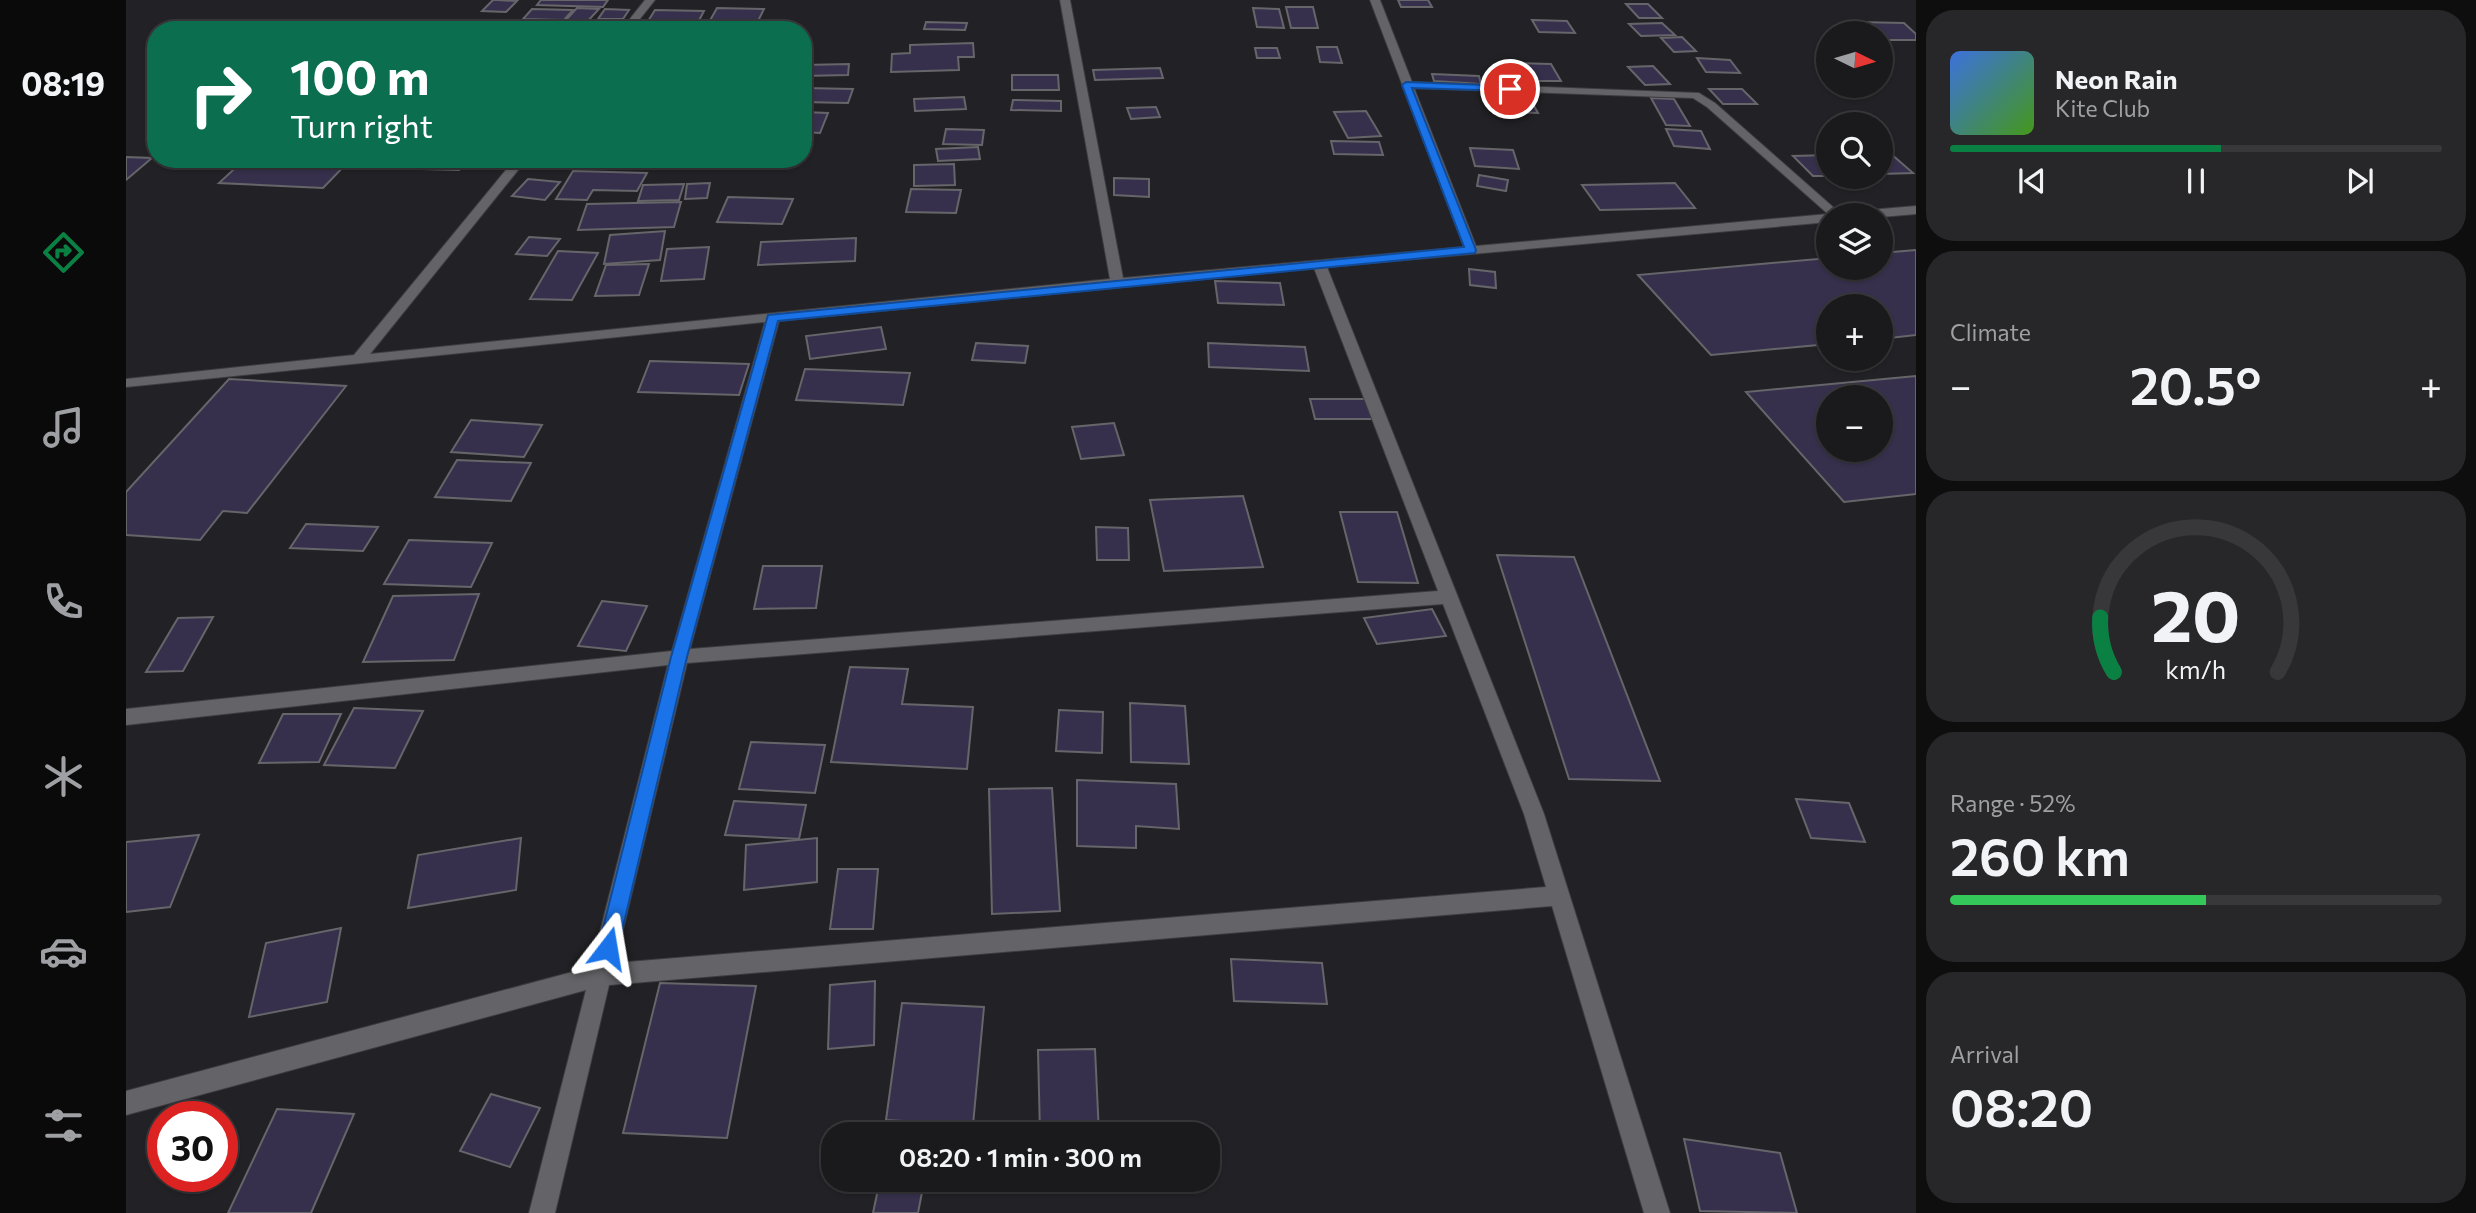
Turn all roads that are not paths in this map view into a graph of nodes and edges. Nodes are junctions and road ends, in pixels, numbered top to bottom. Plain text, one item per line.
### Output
1 (650, 0) edge
2 (1065, 0) edge
3 (1375, 0) edge
4 (633, 21) edge
5 (1406, 85) junction
6 (514, 168) edge
7 (1822, 203) edge
8 (1916, 210) edge
9 (1893, 212) edge
10 (1816, 219) edge
11 (1471, 250) junction
12 (1319, 264) junction
13 (1117, 282) junction
14 (773, 317) junction
15 (358, 360) junction
16 (126, 383) edge
17 (1450, 597) junction
18 (679, 657) junction
19 (126, 717) edge
20 (1559, 896) junction
21 (601, 975) junction
22 (126, 1103) edge
23 (542, 1213) edge
24 (1657, 1213) edge

1 - 4 street
2 - 13 street
3 - 5 street
5 - 7 street
5 - 11 street
6 - 15 street
8 - 9 street
10 - 11 street
11 - 12 street
12 - 13 street
12 - 17 street
13 - 14 street
14 - 15 street
14 - 18 street
15 - 16 street
17 - 18 street
17 - 20 street
18 - 19 street
18 - 21 street
20 - 21 street
20 - 24 street
21 - 22 street
21 - 23 street

